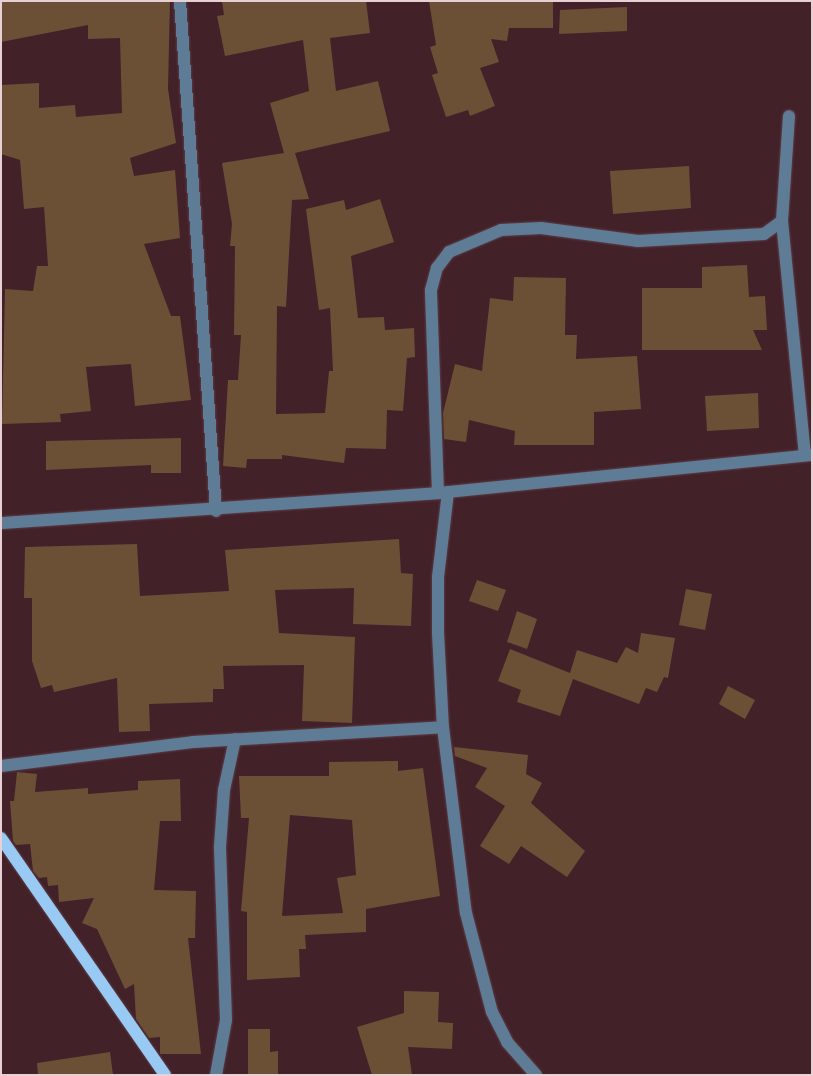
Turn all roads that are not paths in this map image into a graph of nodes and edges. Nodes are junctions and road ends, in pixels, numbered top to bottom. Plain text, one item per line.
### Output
1 (180, 1) edge
2 (788, 116) dead end
3 (782, 222) junction
4 (808, 455) edge
5 (443, 493) junction
6 (216, 511) junction
7 (1, 523) edge
8 (443, 726) junction
9 (235, 740) junction
10 (1, 766) edge
11 (1, 838) edge
12 (165, 1075) edge
13 (216, 1075) edge
14 (536, 1075) edge

1 - 6 street
2 - 3 street
3 - 4 street
3 - 5 street
4 - 5 street
5 - 6 street
5 - 8 street
6 - 7 street
8 - 9 street
8 - 14 street
9 - 10 street
9 - 13 street
11 - 12 main road

